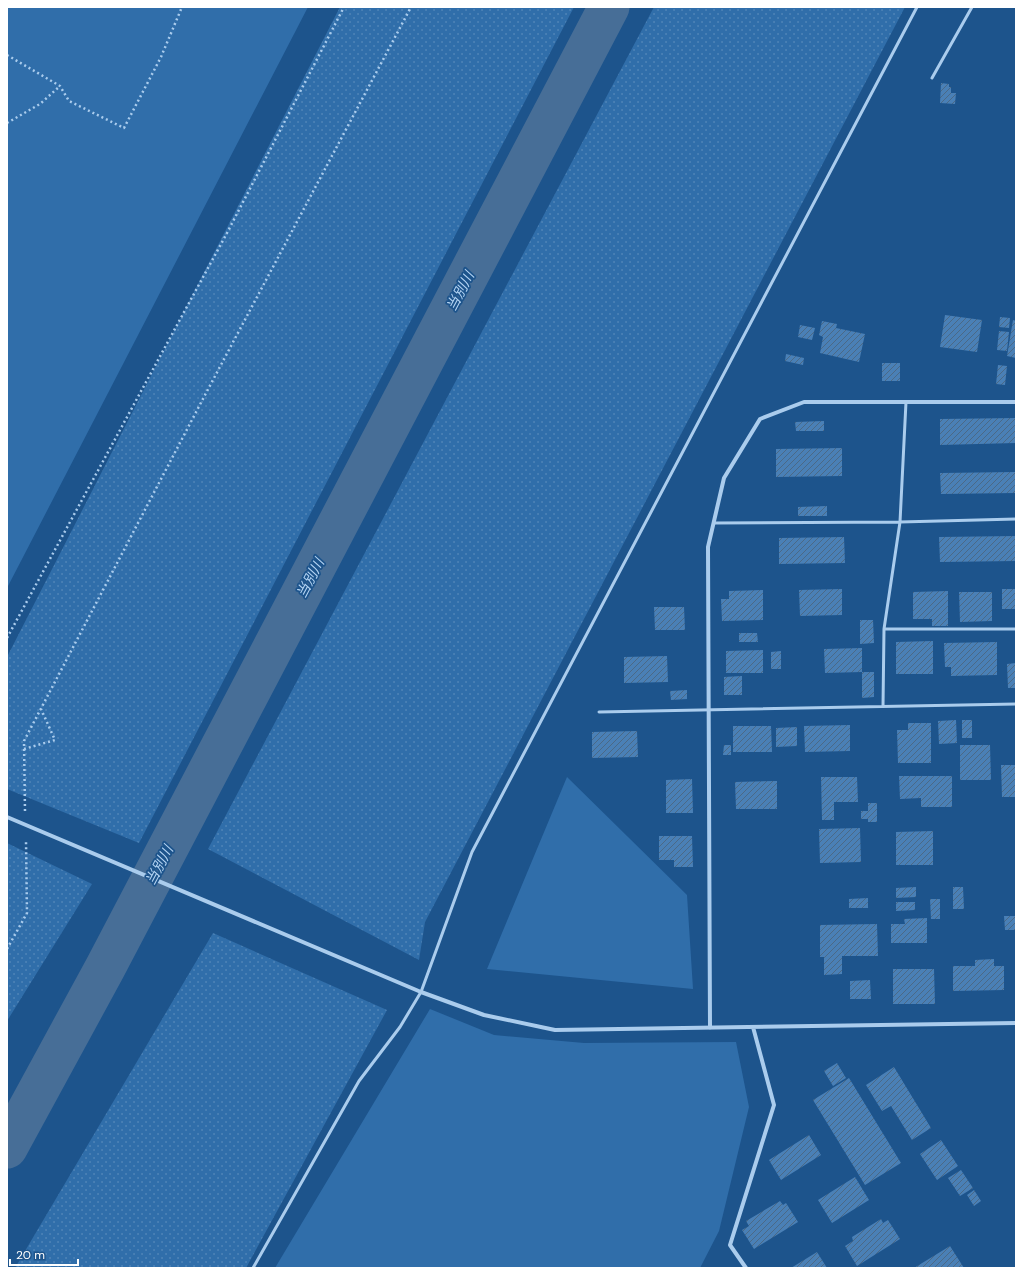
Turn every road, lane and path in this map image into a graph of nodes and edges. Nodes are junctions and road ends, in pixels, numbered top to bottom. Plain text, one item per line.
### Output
1 (182, 7) edge
2 (344, 7) edge
3 (411, 7) edge
4 (917, 7) edge
5 (972, 7) edge
6 (7, 55) edge
7 (932, 78) dead end
8 (60, 86) junction
9 (7, 123) edge
10 (906, 402) junction
11 (1016, 402) edge
12 (1016, 519) edge
13 (900, 522) junction
14 (714, 523) junction
15 (884, 629) junction
16 (1016, 629) edge
17 (7, 638) edge
18 (1016, 704) edge
19 (883, 706) junction
20 (709, 710) junction
21 (599, 712) dead end
22 (24, 749) dead end
23 (7, 817) edge
24 (421, 992) junction
25 (1016, 1023) edge
26 (753, 1027) junction
27 (710, 1028) junction
28 (253, 1268) edge
29 (746, 1268) edge

1 - 8 path
2 - 17 path
3 - 22 path
4 - 24 lane
5 - 7 lane
6 - 8 path
8 - 9 path
10 - 11 street
10 - 13 lane
10 - 14 street
12 - 13 lane
13 - 14 lane
13 - 15 lane
14 - 20 street
15 - 16 lane
15 - 19 lane
18 - 19 lane
19 - 20 lane
20 - 21 lane
20 - 27 street
23 - 24 street, bridge
24 - 27 street
24 - 28 lane
25 - 26 street
26 - 27 street
26 - 29 street

